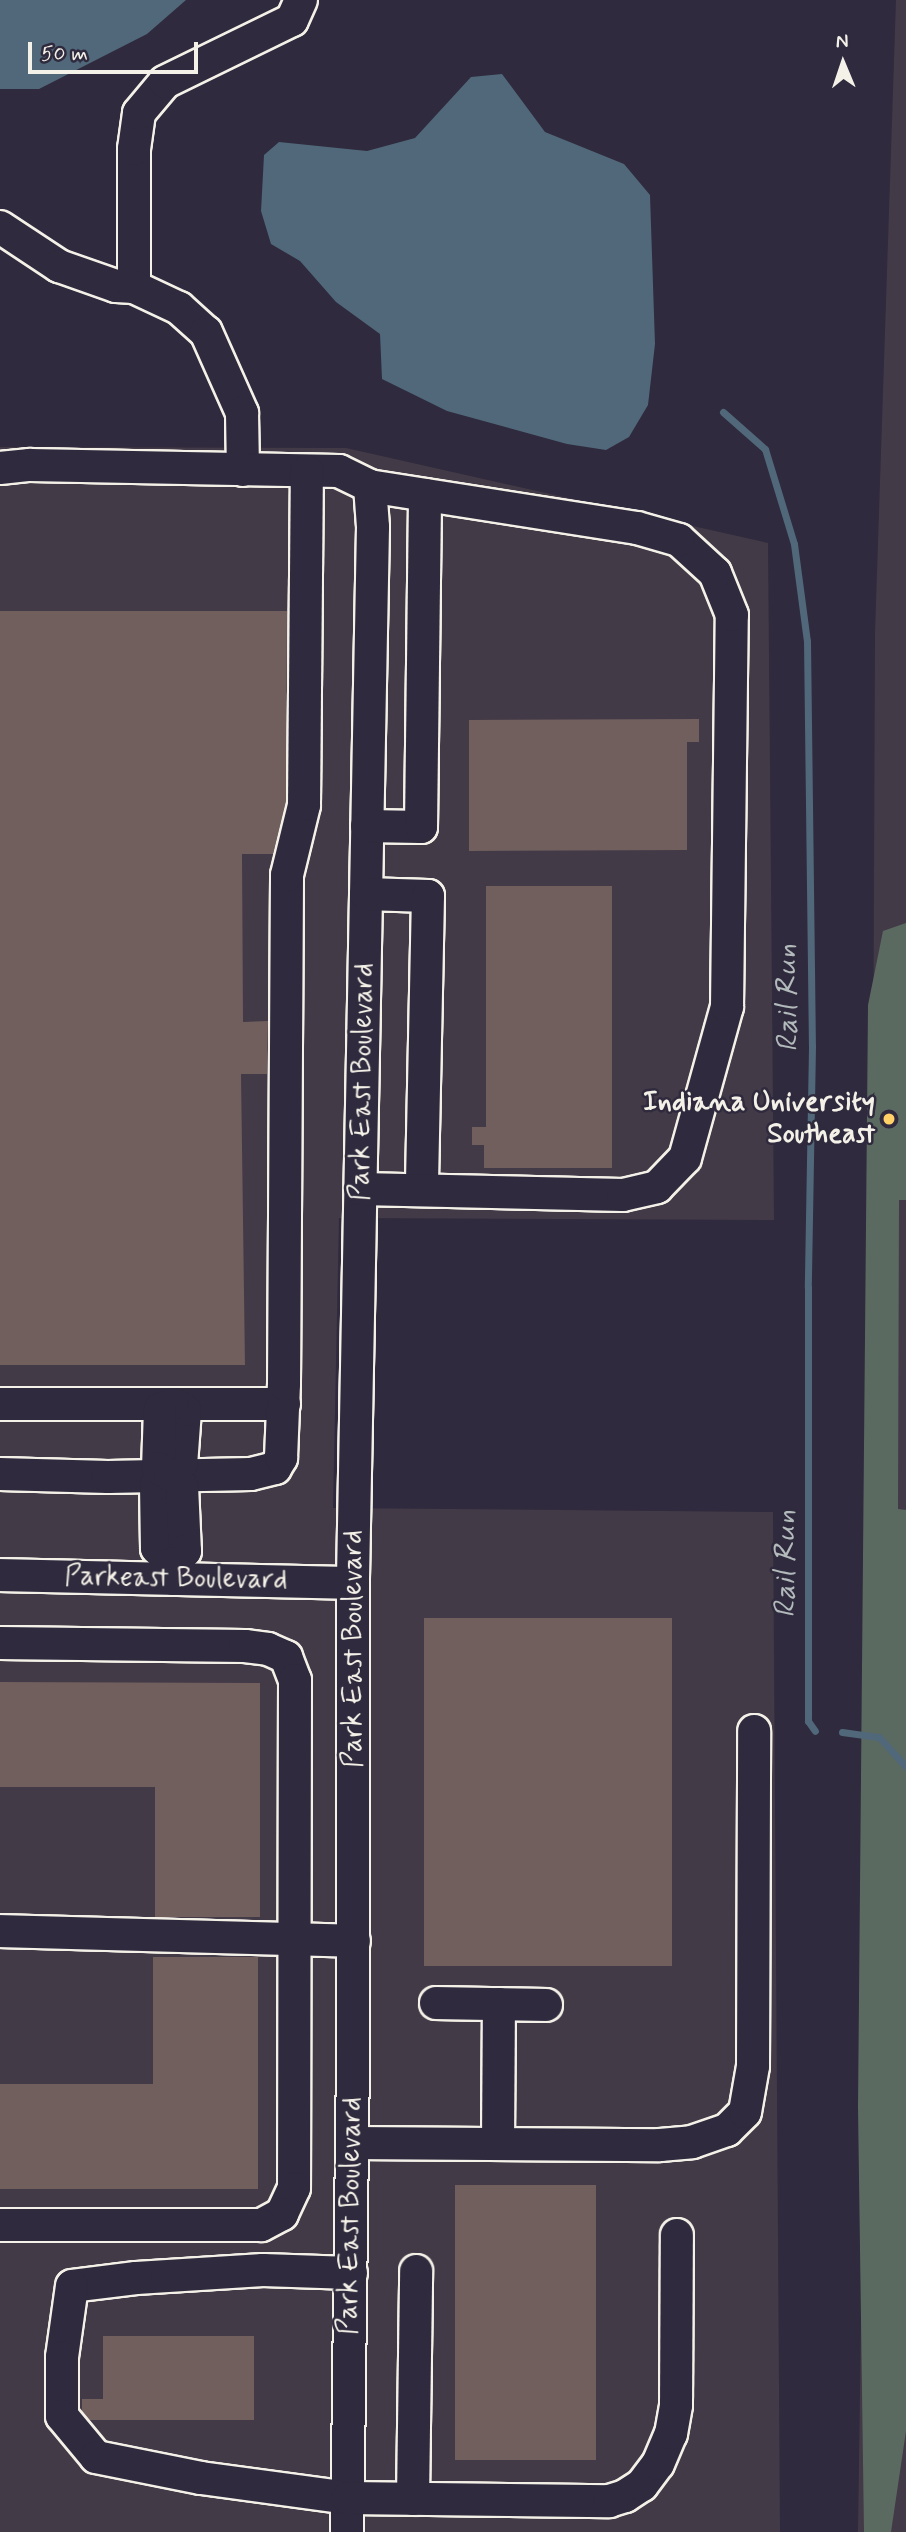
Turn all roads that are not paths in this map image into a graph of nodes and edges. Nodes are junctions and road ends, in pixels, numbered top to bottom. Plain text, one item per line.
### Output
1 (301, 0) edge
2 (0, 227) edge
3 (134, 288) junction
4 (0, 468) edge
5 (243, 470) junction
6 (307, 471) junction
7 (370, 486) junction
8 (425, 495) junction
9 (367, 826) junction
10 (366, 894) junction
11 (361, 1189) junction
12 (422, 1190) junction
13 (0, 1404) edge
14 (173, 1404) junction
15 (284, 1404) junction
16 (0, 1474) edge
17 (170, 1475) junction
18 (173, 1571) junction
19 (0, 1575) edge
20 (352, 1583) junction
21 (0, 1643) edge
22 (754, 1731) dead end
23 (0, 1931) edge
24 (295, 1940) junction
25 (354, 1941) junction
26 (436, 2003) dead end
27 (499, 2004) junction
28 (547, 2005) dead end
29 (352, 2143) junction
30 (498, 2143) junction
31 (0, 2225) edge
32 (677, 2235) dead end
33 (416, 2271) dead end
34 (351, 2273) junction
35 (348, 2498) junction
36 (413, 2499) junction
37 (347, 2532) edge

1 - 3 street
2 - 3 street
3 - 5 street
4 - 5 street
5 - 6 street
6 - 7 street
6 - 15 street
7 - 8 street
7 - 9 street, Park East Boulevard
8 - 9 street
8 - 12 street
9 - 10 street, Park East Boulevard
10 - 11 street, Park East Boulevard
10 - 12 street
11 - 12 street
11 - 20 street, Park East Boulevard
13 - 14 street
14 - 15 street
14 - 17 street
15 - 17 street
16 - 17 street
17 - 18 street
18 - 19 street, Parkeast Boulevard
18 - 20 street, Parkeast Boulevard
20 - 25 street, Park East Boulevard
21 - 24 street
22 - 30 street
23 - 24 street
24 - 25 street
24 - 31 street
25 - 29 street, Park East Boulevard
26 - 27 street
27 - 28 street
27 - 30 street
29 - 30 street
29 - 34 street, Park East Boulevard
32 - 36 street
33 - 36 street
34 - 35 street, Park East Boulevard
34 - 35 street
35 - 36 street
35 - 37 street, Park East Boulevard

